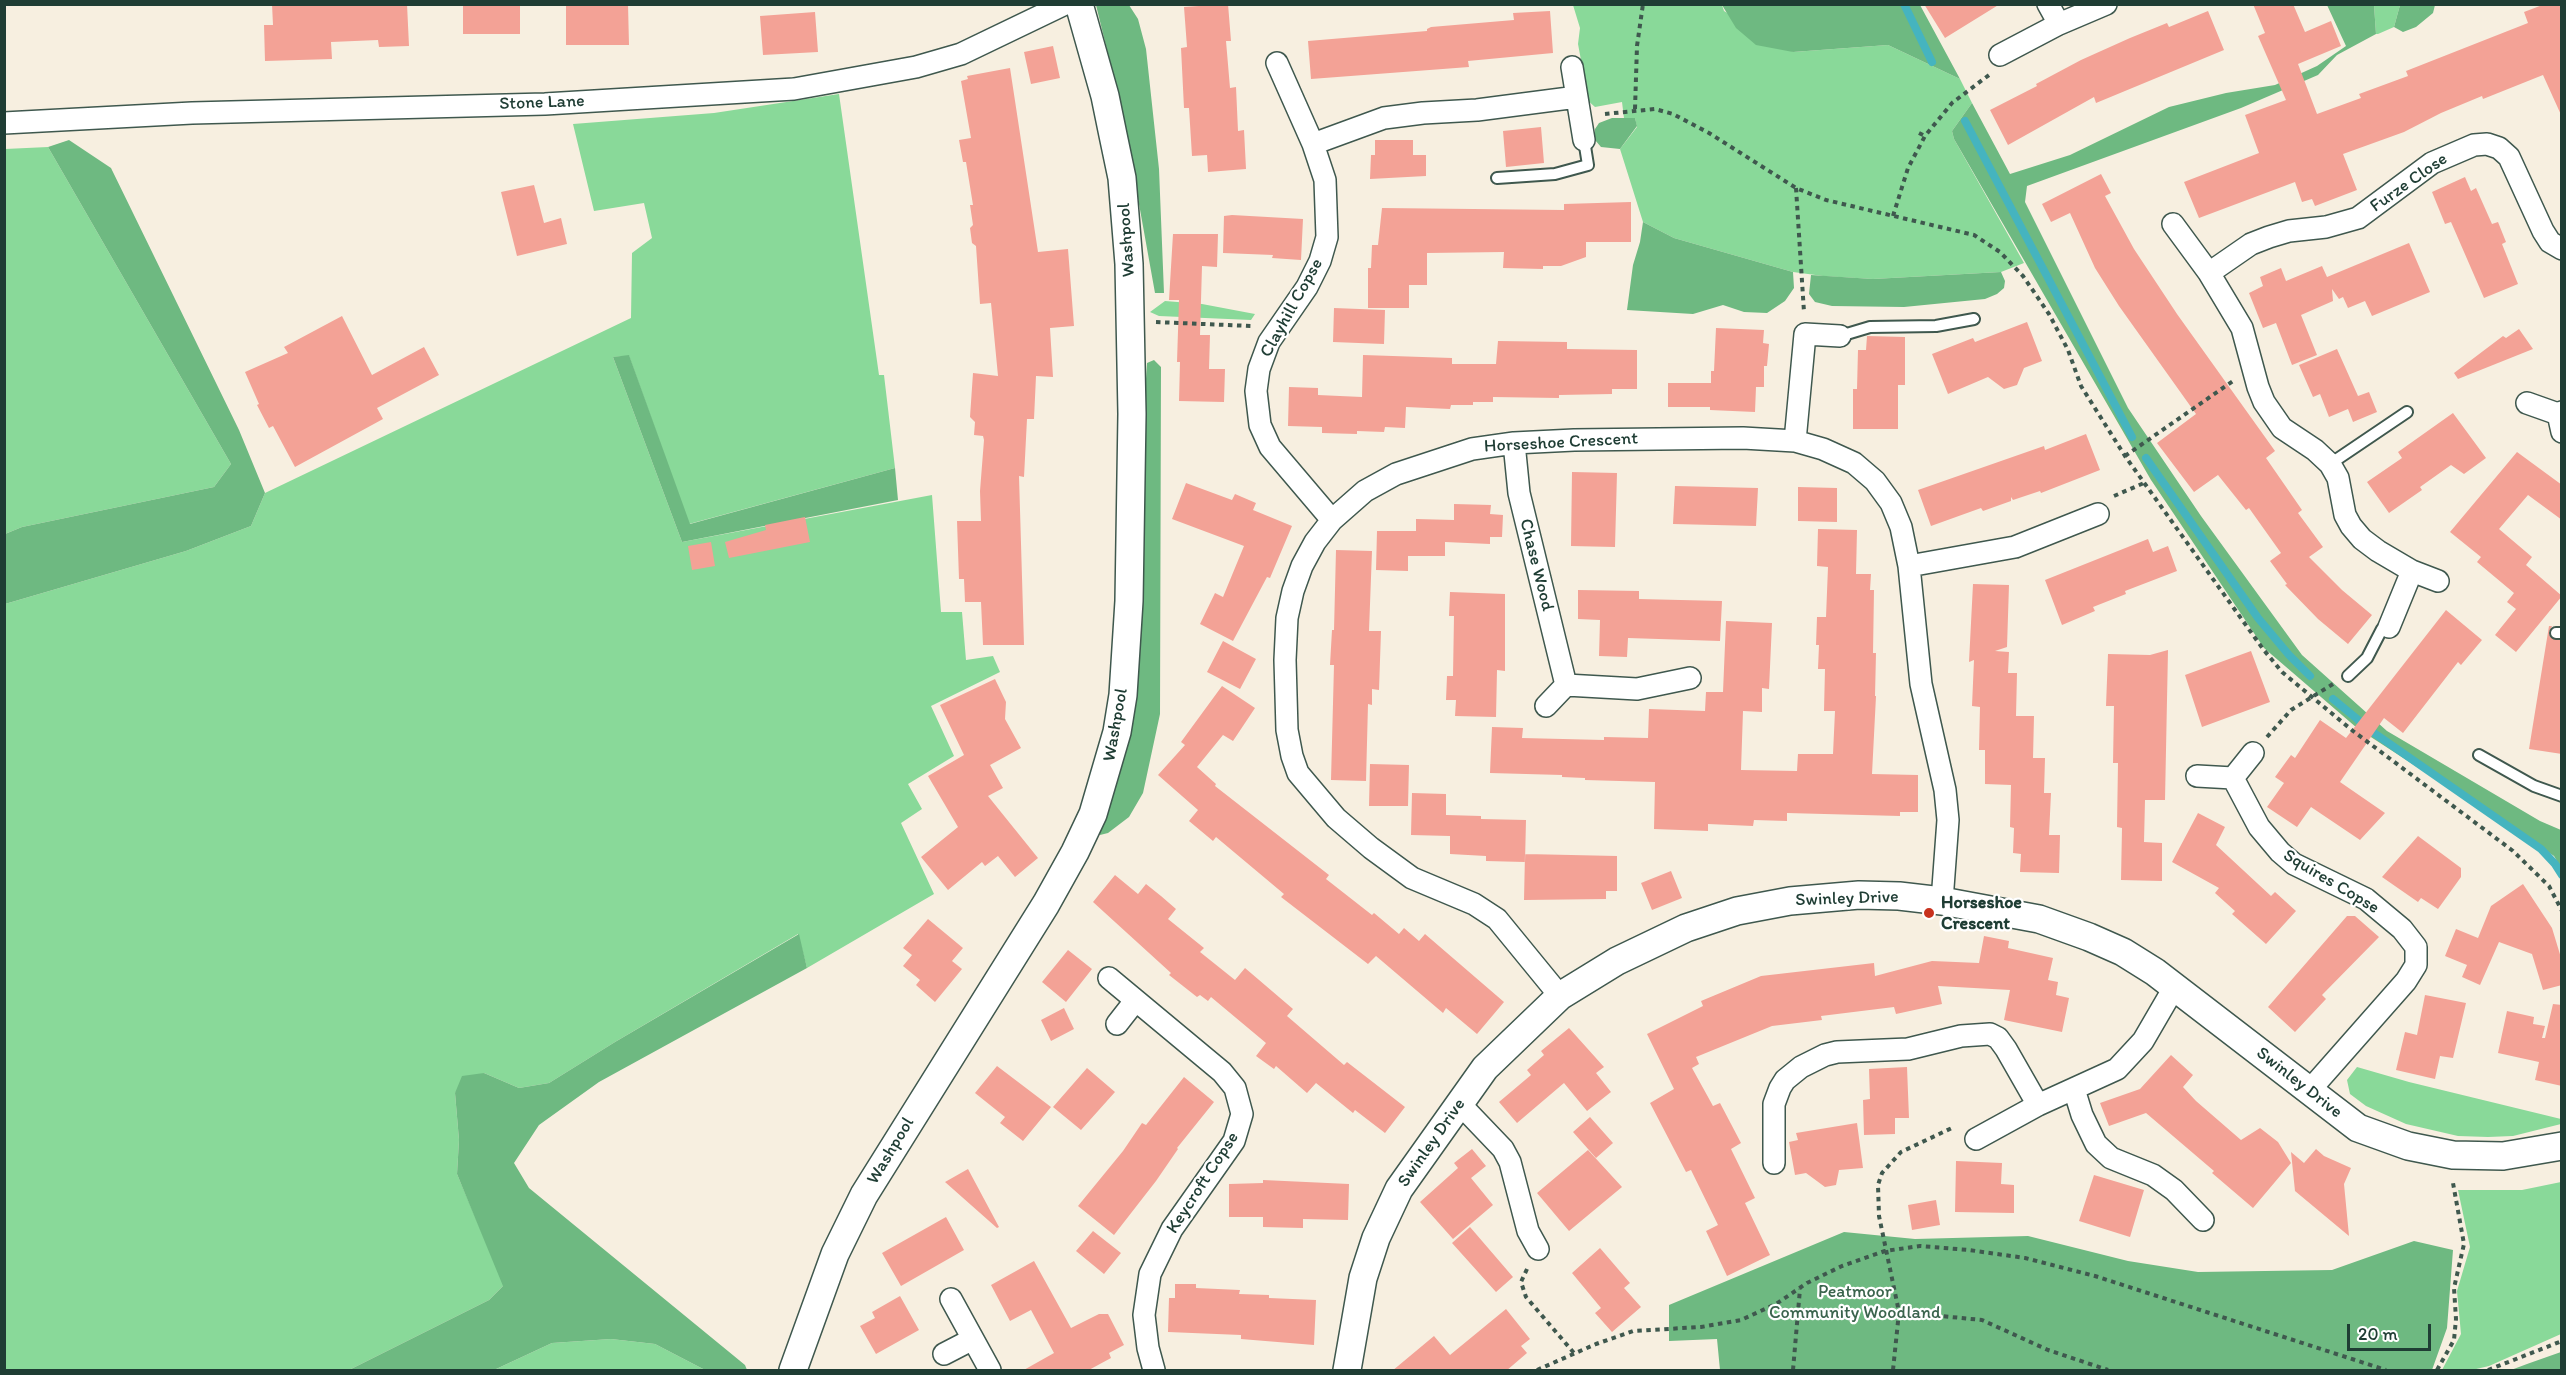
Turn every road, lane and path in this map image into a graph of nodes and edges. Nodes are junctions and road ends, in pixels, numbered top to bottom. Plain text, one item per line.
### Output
1 (1065, 4) edge
2 (1079, 4) edge
3 (1643, 4) edge
4 (2048, 4) edge
5 (2106, 4) edge
6 (2059, 24) junction
7 (2000, 55) joint
8 (1277, 63) dead end
9 (1572, 67) dead end
10 (1579, 107) junction
11 (1635, 109) junction
12 (4, 123) edge
13 (1919, 134) dead end
14 (1925, 136) junction
15 (1584, 140) joint
16 (1313, 144) junction
17 (1497, 178) dead end
18 (1796, 188) junction
19 (1893, 216) junction
20 (2173, 224) dead end
21 (2562, 249) edge
22 (2209, 273) junction
23 (1974, 319) dead end
24 (1132, 321) junction
25 (1276, 331) junction
26 (1805, 334) junction
27 (1840, 336) joint
28 (2252, 367) junction
29 (2527, 404) dead end
30 (2407, 412) dead end
31 (2560, 419) edge
32 (1795, 441) junction
33 (1514, 443) junction
34 (2125, 456) junction
35 (2330, 464) junction
36 (2098, 514) dead end
37 (1332, 520) junction
38 (1909, 566) junction
39 (2412, 572) junction
40 (2438, 581) dead end
41 (2389, 627) joint
42 (2348, 676) joint
43 (1690, 678) dead end
44 (1566, 686) junction
45 (2311, 696) junction
46 (1546, 706) dead end
47 (2253, 753) joint
48 (2479, 755) dead end
49 (2197, 776) dead end
50 (2234, 778) junction
51 (2562, 796) edge
52 (1942, 901) junction
53 (2562, 911) edge
54 (1109, 978) dead end
55 (2175, 986) junction
56 (1560, 996) junction
57 (1136, 1001) junction
58 (1117, 1024) dead end
59 (2074, 1089) junction
60 (2309, 1091) junction
61 (1459, 1103) junction
62 (2038, 1105) junction
63 (1977, 1139) joint
64 (2562, 1146) edge
65 (2453, 1155) junction
66 (1774, 1164) dead end
67 (2203, 1220) dead end
68 (1538, 1249) joint
69 (1885, 1251) junction
70 (1800, 1288) junction
71 (951, 1299) dead end
72 (1899, 1312) junction
73 (973, 1340) junction
74 (2562, 1341) edge
75 (1574, 1353) junction
76 (944, 1354) dead end
77 (793, 1371) edge
78 (990, 1371) edge
79 (1154, 1371) edge
80 (1347, 1371) edge
81 (1537, 1371) edge
82 (1793, 1371) edge
83 (1893, 1371) edge
84 (2108, 1371) edge
85 (2386, 1371) edge
86 (2437, 1371) edge
87 (2488, 1371) edge

1 - 12 street, Stone Lane
2 - 24 street, Washpool
3 - 11 path
4 - 6 street
5 - 6 street
6 - 7 street
7 - 14 path
8 - 16 street, Clayhill Copse
9 - 10 street
10 - 11 path
10 - 15 street
10 - 16 street
11 - 18 path
13 - 14 path
14 - 19 path
15 - 17 lane
16 - 25 street, Clayhill Copse
18 - 19 path
18 - 26 path
19 - 34 path
20 - 22 street
21 - 22 street, Furze Close
22 - 28 street
23 - 27 lane
24 - 25 path
24 - 77 street, Washpool
25 - 37 street, Clayhill Copse
26 - 27 street
26 - 32 street
28 - 34 path
28 - 35 street
29 - 31 street
30 - 35 lane
32 - 33 street, Horseshoe Crescent
32 - 38 street, Horseshoe Crescent
33 - 37 street, Horseshoe Crescent
33 - 44 street, Chase Wood
34 - 45 path
35 - 39 street
36 - 38 street
37 - 56 street, Horseshoe Crescent
38 - 52 street, Horseshoe Crescent
39 - 40 street
39 - 41 street
41 - 42 lane
42 - 45 path
43 - 44 street
44 - 46 street
45 - 47 path
45 - 53 path
47 - 50 street
48 - 51 lane
49 - 50 street
50 - 60 street, Squires Copse
52 - 55 street, Swinley Drive
52 - 56 street, Swinley Drive
54 - 57 street, Keycroft Copse
55 - 59 street
55 - 60 street, Swinley Drive
56 - 61 street, Swinley Drive
57 - 58 street
57 - 79 street, Keycroft Copse
59 - 62 street
59 - 67 street
60 - 65 street, Swinley Drive
61 - 68 street
61 - 80 street, Swinley Drive
62 - 63 street
62 - 66 street
63 - 69 path
64 - 65 street, Swinley Drive
65 - 86 path
68 - 75 path
69 - 70 path
69 - 72 path
69 - 85 path
70 - 75 path
70 - 82 path
71 - 73 street
72 - 83 path
72 - 84 path
73 - 76 street
73 - 78 street
74 - 87 path
75 - 81 path

